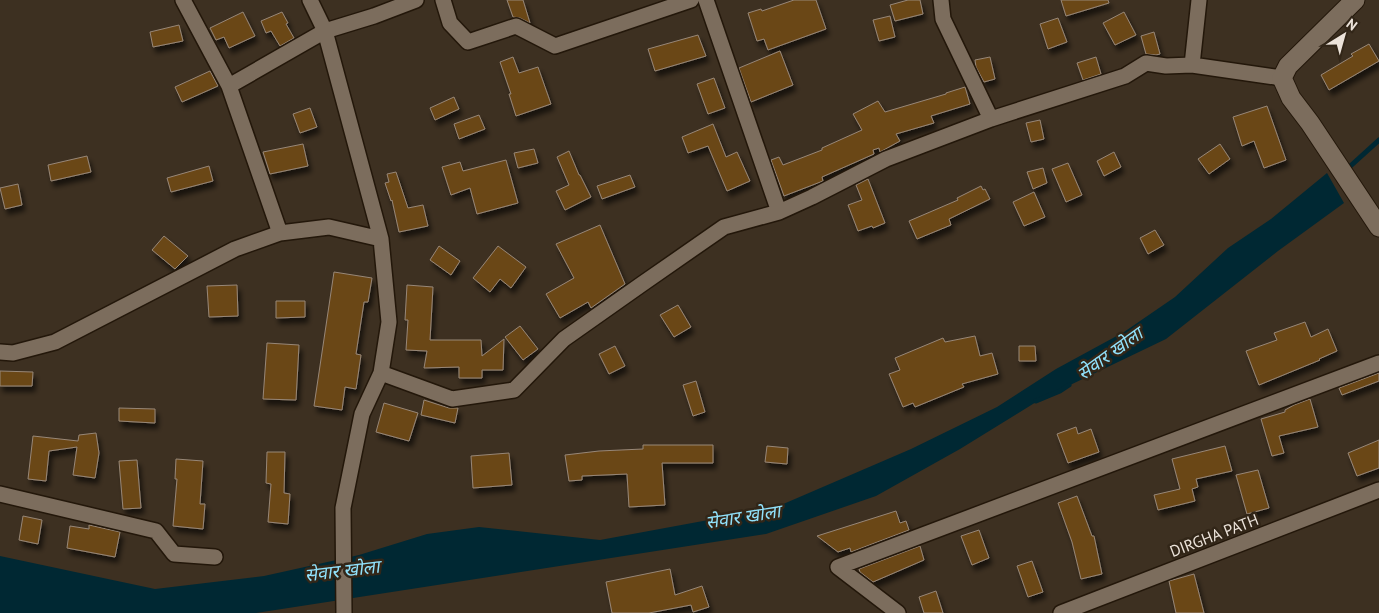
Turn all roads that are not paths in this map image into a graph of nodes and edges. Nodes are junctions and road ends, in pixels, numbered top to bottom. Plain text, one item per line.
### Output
1 (183, 0) edge
2 (310, 0) edge
3 (416, 0) edge
4 (443, 0) edge
5 (691, 0) edge
6 (706, 0) edge
7 (941, 0) edge
8 (1199, 0) edge
9 (1355, 0) edge
10 (325, 31) junction
11 (1192, 65) junction
12 (1282, 78) junction
13 (229, 86) junction
14 (991, 119) junction
15 (779, 212) junction
16 (1379, 227) edge
17 (280, 233) junction
18 (381, 239) junction
19 (0, 352) edge
20 (1379, 363) edge
21 (381, 373) junction
22 (1379, 490) edge
23 (0, 494) edge
24 (215, 558) dead end
25 (344, 613) edge
26 (898, 613) edge
27 (1061, 613) edge

1 - 13 street
2 - 10 street
3 - 10 street
4 - 5 street
6 - 15 street
7 - 14 street
8 - 11 street
9 - 12 street
10 - 13 street
10 - 18 street
11 - 12 street
11 - 14 street
12 - 16 street
13 - 17 street
14 - 15 street
15 - 21 street
17 - 18 street
17 - 19 street
18 - 21 street
20 - 26 street
21 - 25 street
22 - 27 street, DIRGHA PATH
23 - 24 street

